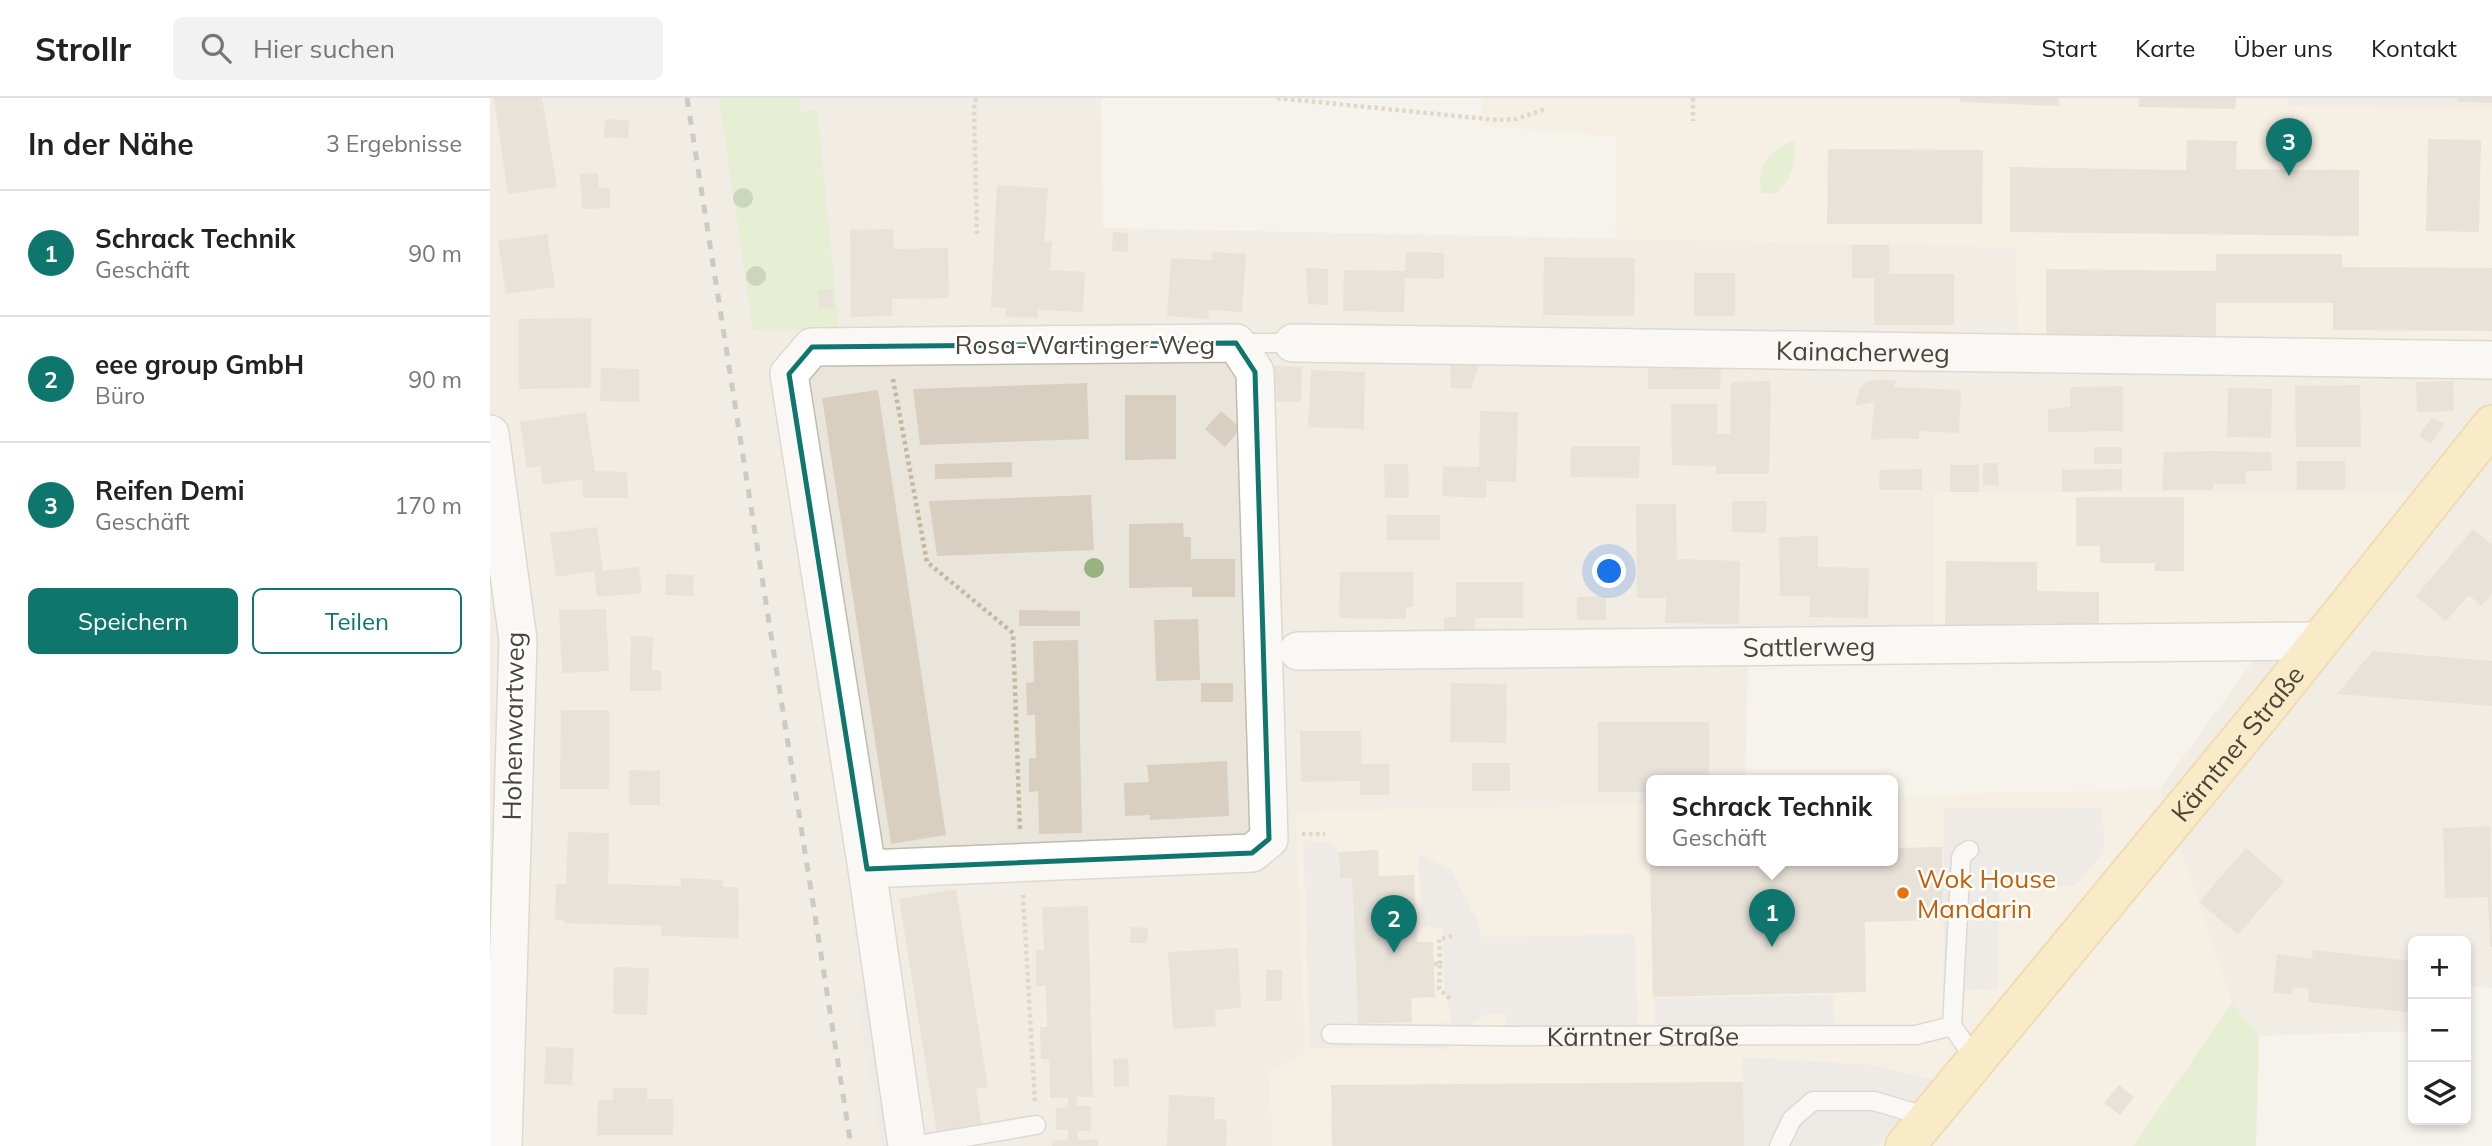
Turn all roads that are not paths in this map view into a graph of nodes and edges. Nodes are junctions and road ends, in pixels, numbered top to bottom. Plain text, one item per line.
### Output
1 (1237, 343) junction
2 (1293, 344) joint
3 (2492, 360) edge
4 (2492, 425) edge
5 (490, 434) edge
6 (2320, 641) junction
7 (1298, 651) dead end
8 (1969, 850) dead end
9 (867, 869) junction
10 (1952, 1026) junction
11 (1331, 1034) dead end
12 (1976, 1060) junction
13 (1036, 1125) road end
14 (1916, 1132) edge
15 (503, 1146) edge
16 (910, 1146) edge
17 (1779, 1146) edge

1 - 2 lane, Kainacherweg
1 - 9 street, Rosa-Wartinger-Weg
1 - 9 street, Rosa-Wartinger-Weg
2 - 3 street, Kainacherweg
4 - 6 main road, Kärntner Straße
5 - 15 street, Hohenwartweg
6 - 7 street, Sattlerweg
6 - 12 main road, Kärntner Straße
8 - 10 lane
9 - 16 street, Rosa-Wartinger-Weg
10 - 11 lane, Kärntner Straße
10 - 12 lane
12 - 14 main road, Kärntner Straße
13 - 16 lane
14 - 17 lane

